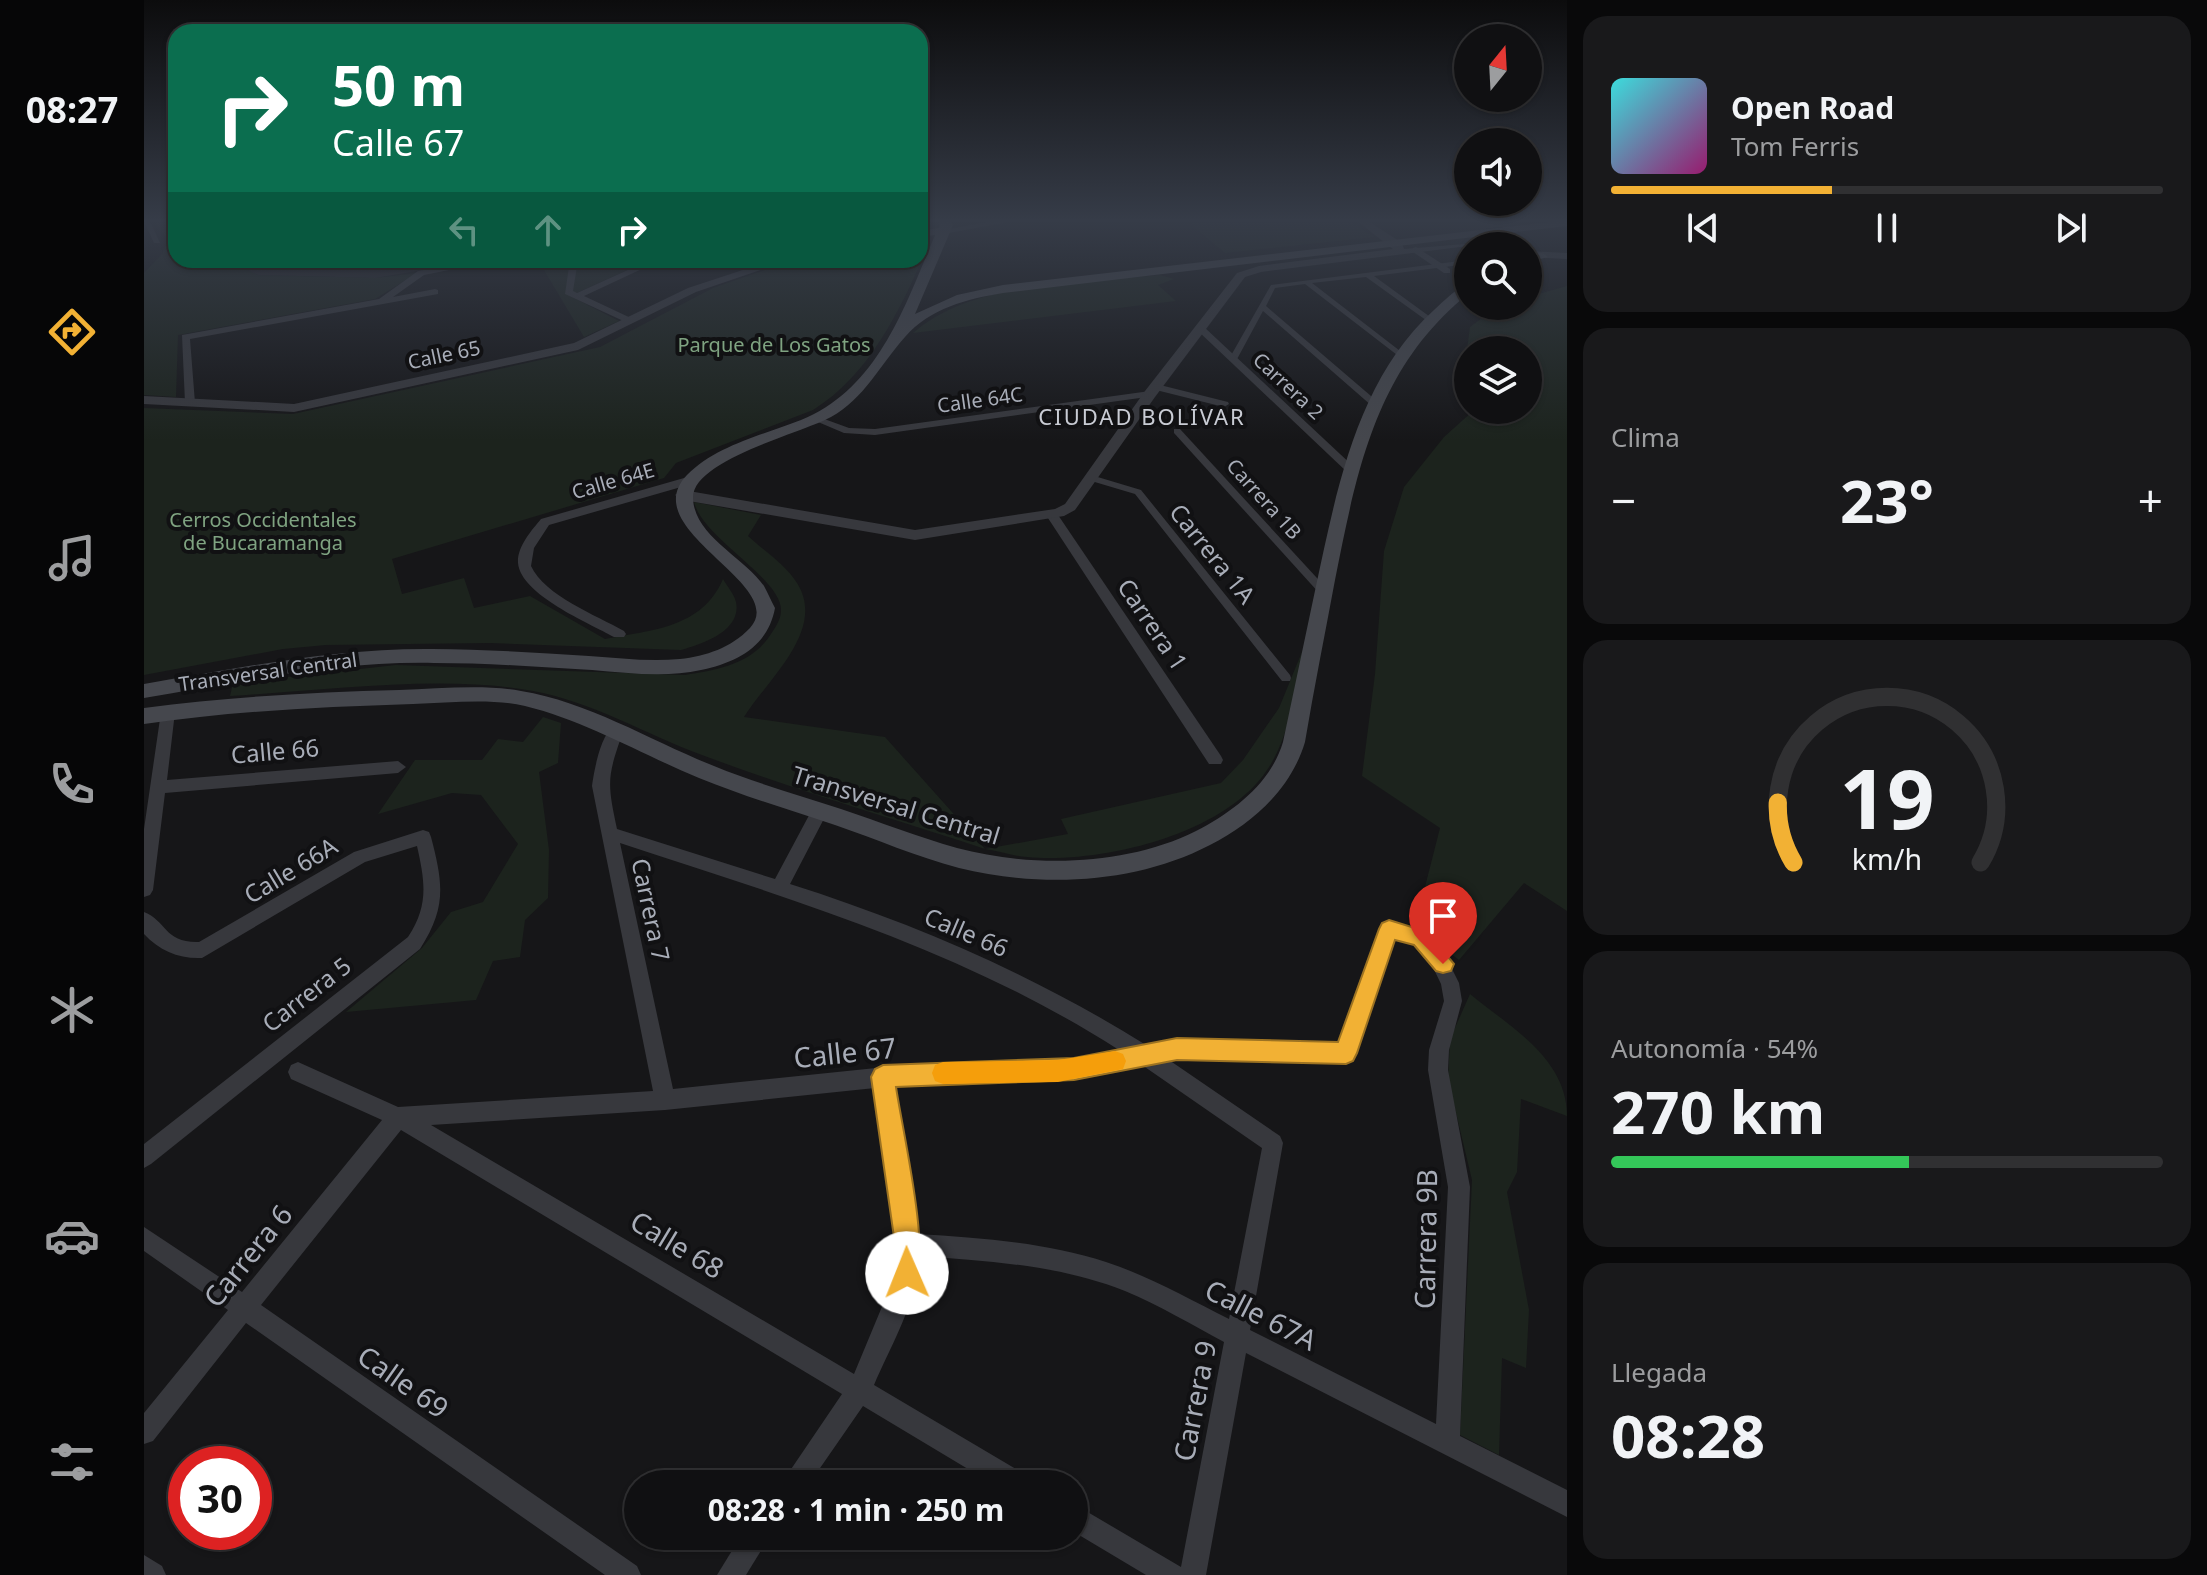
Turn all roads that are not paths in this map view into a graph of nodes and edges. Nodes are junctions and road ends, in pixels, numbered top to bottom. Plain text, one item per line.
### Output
1 (391, 294) edge
2 (421, 294) edge
3 (574, 294) edge
4 (580, 294) edge
5 (683, 294) edge
6 (917, 294) joint
7 (978, 294) edge
8 (1225, 294) edge
9 (1268, 294) edge
10 (1322, 294) edge
11 (1394, 294) edge
12 (577, 296) junction
13 (1454, 300) edge
14 (380, 302) junction
15 (948, 303) junction
16 (1262, 306) junction
17 (630, 321) junction
18 (1430, 321) junction
19 (1200, 328) junction
20 (901, 332) junction
21 (1401, 356) junction
22 (1233, 359) junction
23 (1153, 390) junction
24 (144, 400) edge
25 (190, 403) junction
26 (1224, 404) dead end
27 (1375, 404) junction
28 (816, 419) junction
29 (1177, 431) dead end
30 (1351, 470) junction
31 (1091, 478) junction
32 (687, 487) junction
33 (1052, 515) junction
34 (1324, 592) junction
35 (619, 634) dead end
36 (1286, 678) dead end
37 (144, 691) edge
38 (168, 712) junction
39 (144, 716) edge
40 (615, 732) junction
41 (1215, 760) dead end
42 (398, 767) dead end
43 (157, 787) junction
44 (820, 811) junction
45 (609, 833) junction
46 (423, 837) joint
47 (778, 889) junction
48 (144, 890) edge
49 (144, 920) edge
50 (1389, 929) joint
51 (1147, 1055) junction
52 (298, 1072) dead end
53 (883, 1077) junction
54 (665, 1100) junction
55 (398, 1117) junction
56 (1273, 1143) joint
57 (144, 1157) edge
58 (144, 1238) edge
59 (908, 1244) junction
60 (244, 1308) junction
61 (1237, 1336) junction
62 (859, 1391) junction
63 (144, 1432) edge
64 (1447, 1444) junction
65 (804, 1470) edge
66 (993, 1470) edge
67 (1567, 1504) edge
68 (1088, 1525) edge
69 (747, 1550) edge
70 (144, 1568) edge
71 (153, 1575) edge
72 (628, 1575) edge
73 (730, 1575) edge
74 (1171, 1575) edge
75 (1193, 1575) edge

1 - 14 street
2 - 14 street
3 - 12 street
4 - 12 street
5 - 17 street, Calle 65
6 - 15 main road
6 - 20 main road
7 - 15 main road
8 - 19 street
9 - 16 street
10 - 21 street
11 - 18 street
12 - 17 street
13 - 18 main road, Transversal Central
14 - 25 street
15 - 20 main road
16 - 22 street
16 - 27 street
17 - 25 street, Calle 65
18 - 21 main road, Transversal Central
19 - 22 street, Carrera 2
19 - 23 street
20 - 28 main road
21 - 27 main road, Transversal Central
22 - 30 street, Carrera 2
23 - 26 street
23 - 28 street, Calle 64C
23 - 31 street
24 - 25 street, Calle 65
27 - 30 main road, Transversal Central
28 - 32 main road
29 - 34 street, Carrera 1B
30 - 34 main road, Transversal Central
31 - 33 street
31 - 36 street, Carrera 1A
32 - 33 street
32 - 35 street, Calle 64E
32 - 37 main road, Transversal Central
33 - 41 street, Carrera 1
34 - 44 main road, Transversal Central
38 - 39 main road, Transversal Central
38 - 40 main road, Transversal Central
38 - 43 street
40 - 44 main road, Transversal Central
40 - 45 street, Carrera 7
42 - 43 street, Calle 66
43 - 48 street
44 - 47 street
45 - 47 street, Calle 66
45 - 54 street, Carrera 7
46 - 49 street, Calle 66A
46 - 57 street, Carrera 5
47 - 51 street, Calle 66
50 - 51 street, Calle 67
50 - 64 street, Carrera 9B
51 - 53 street, Calle 67
51 - 56 street, Calle 66
52 - 55 street, Calle 68
53 - 54 street, Calle 67
53 - 59 street
54 - 55 street, Calle 67
55 - 60 street, Carrera 6
55 - 62 street, Calle 68
56 - 61 street, Carrera 9
58 - 60 street, Calle 69
59 - 61 street, Calle 67A
59 - 62 street
60 - 63 street, Carrera 6
60 - 72 street, Calle 69
61 - 64 street, Calle 67A
61 - 75 street, Carrera 9
62 - 65 street
62 - 66 street, Calle 68
64 - 67 street, Calle 67A
68 - 74 street
69 - 73 street
70 - 71 street

